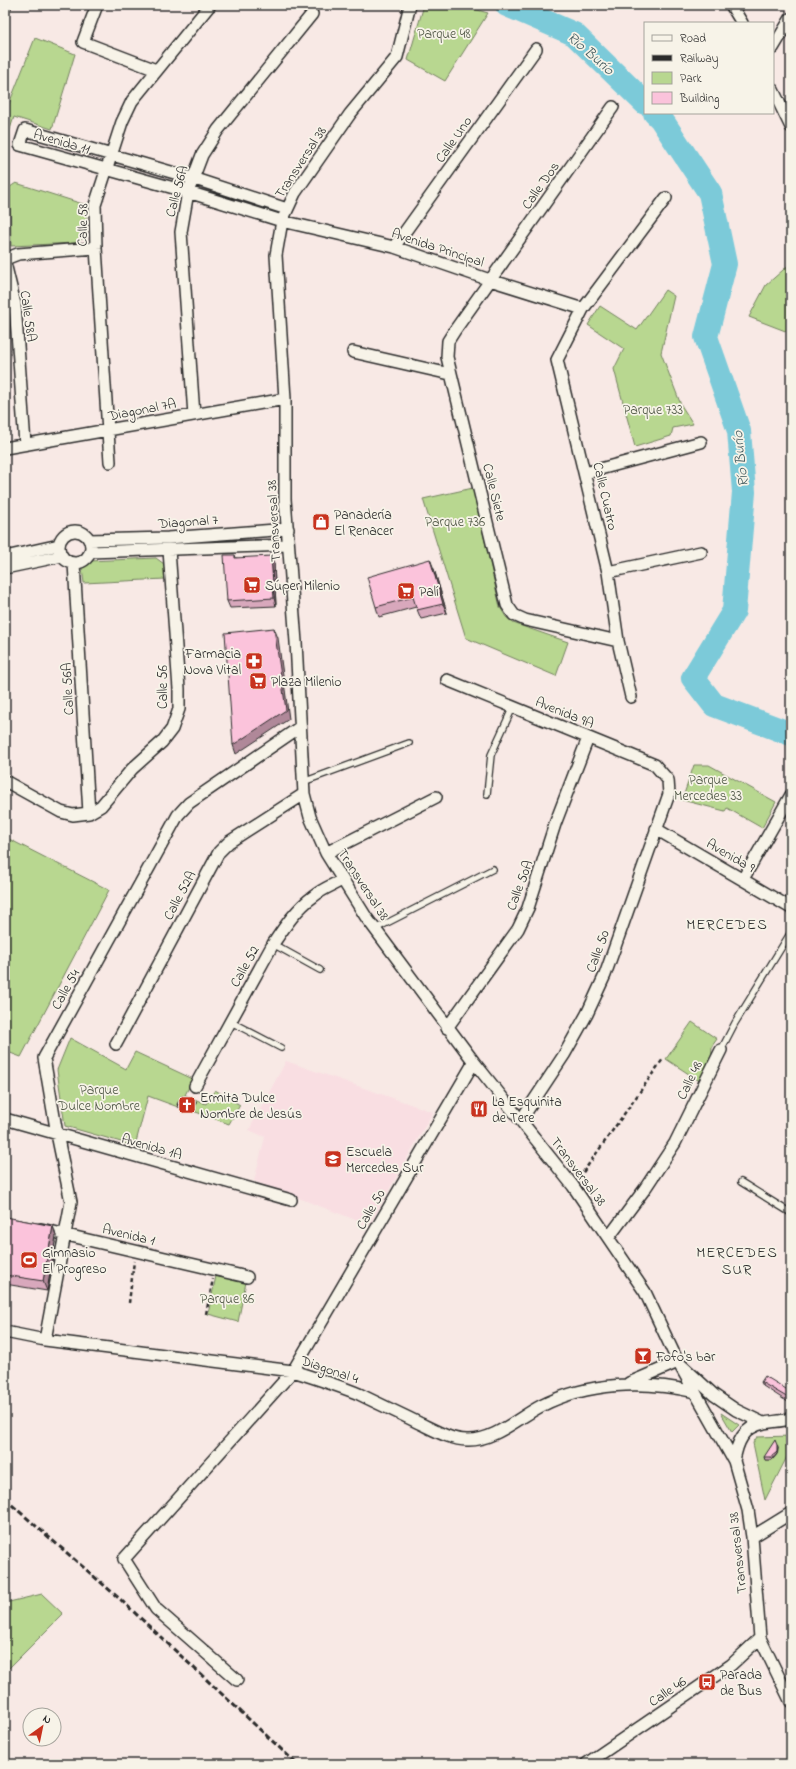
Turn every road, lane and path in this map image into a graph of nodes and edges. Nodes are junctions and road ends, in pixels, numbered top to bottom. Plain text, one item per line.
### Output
1 (97, 5) edge
2 (210, 5) edge
3 (410, 5) edge
4 (731, 5) edge
5 (312, 14) dead end
6 (791, 18) edge
7 (741, 22) edge
8 (774, 46) edge
9 (536, 48) dead end
10 (156, 70) junction
11 (774, 92) edge
12 (614, 107) dead end
13 (791, 127) edge
14 (110, 155) junction
15 (106, 170) junction
16 (192, 178) junction
17 (188, 192) junction
18 (666, 198) dead end
19 (287, 208) junction
20 (282, 221) junction
21 (394, 247) junction
22 (96, 248) junction
23 (5, 259) edge
24 (5, 263) edge
25 (490, 280) junction
26 (583, 309) junction
27 (353, 352) dead end
28 (450, 374) junction
29 (285, 399) junction
30 (194, 414) junction
31 (108, 431) junction
32 (701, 442) dead end
33 (26, 444) junction
34 (5, 448) edge
35 (110, 462) dead end
36 (585, 473) junction
37 (288, 529) junction
38 (168, 538) junction
39 (89, 540) junction
40 (288, 545) junction
41 (169, 550) junction
42 (60, 551) junction
43 (90, 552) junction
44 (702, 552) dead end
45 (5, 557) edge
46 (74, 563) junction
47 (5, 568) edge
48 (608, 572) junction
49 (618, 641) junction
50 (447, 680) dead end
51 (631, 697) dead end
52 (512, 708) junction
53 (300, 727) junction
54 (588, 738) junction
55 (409, 743) dead end
56 (668, 780) joint
57 (5, 781) edge
58 (303, 782) junction
59 (304, 794) junction
60 (486, 794) dead end
61 (791, 795) edge
62 (436, 797) dead end
63 (89, 813) junction
64 (656, 829) junction
65 (326, 853) junction
66 (493, 868) dead end
67 (743, 879) junction
68 (342, 880) junction
69 (791, 908) edge
70 (375, 929) junction
71 (791, 932) edge
72 (273, 944) junction
73 (320, 970) dead end
74 (231, 1022) junction
75 (447, 1028) junction
76 (116, 1044) dead end
77 (281, 1048) dead end
78 (720, 1050) joint
79 (663, 1059) dead end
80 (474, 1062) junction
81 (195, 1086) dead end
82 (5, 1119) edge
83 (521, 1120) junction
84 (57, 1134) junction
85 (741, 1182) dead end
86 (573, 1186) junction
87 (291, 1200) dead end
88 (791, 1213) edge
89 (27, 1226) edge
90 (64, 1234) junction
91 (608, 1237) junction
92 (136, 1250) junction
93 (215, 1269) junction
94 (247, 1277) dead end
95 (129, 1304) dead end
96 (206, 1314) dead end
97 (5, 1332) edge
98 (45, 1340) junction
99 (678, 1362) junction
100 (293, 1371) junction
101 (626, 1385) junction
102 (695, 1392) junction
103 (791, 1418) edge
104 (763, 1423) junction
105 (734, 1461) junction
106 (791, 1513) edge
107 (752, 1537) junction
108 (760, 1638) junction
109 (236, 1680) dead end
110 (791, 1702) edge
111 (586, 1764) edge

1 - 10 street
2 - 10 street, Calle 58
3 - 19 street, Transversal 38
4 - 7 street
5 - 16 street, Calle 56A
6 - 8 street
9 - 21 street, Calle Uno
10 - 14 street, Calle 58
11 - 13 street
12 - 25 street, Calle Dos
14 - 15 street, Calle 58
14 - 15 street, Avenida 11
14 - 16 street, Avenida 11
15 - 17 street, Avenida 11
15 - 22 street, Calle 58
16 - 17 street, Calle 56A
16 - 19 street, Avenida 11
17 - 20 street, Avenida 11
17 - 30 street, Calle 56A
18 - 26 street, Calle Cuatro
19 - 20 street, Transversal 38
20 - 21 street, Avenida Principal
20 - 29 street, Transversal 38
21 - 25 street, Avenida Principal
22 - 23 street
22 - 31 street, Calle 58
24 - 33 street, Calle 58A
25 - 26 street, Avenida Principal
25 - 28 street, Calle Siete
26 - 36 street, Calle Cuatro
27 - 28 street
28 - 49 street, Calle Siete
29 - 30 street, Diagonal 7A
29 - 37 street, Transversal 38
30 - 31 street, Diagonal 7A
31 - 33 street, Diagonal 7A
31 - 35 street, Calle 58
32 - 36 street
33 - 34 street, Diagonal 7A
36 - 48 street, Calle Cuatro
37 - 38 street, Diagonal 7
37 - 40 street, Transversal 38
38 - 39 street, Diagonal 7
38 - 41 lane
39 - 42 street, Diagonal 7
39 - 43 street
40 - 41 street, Diagonal 7
40 - 53 street, Transversal 38
41 - 43 street, Diagonal 7
41 - 63 street, Calle 56
42 - 45 street
42 - 46 street
42 - 47 street
43 - 46 street
44 - 48 street
46 - 63 street, Calle 56A
48 - 49 street, Calle Cuatro
49 - 51 street, Calle Cuatro
50 - 52 street, Avenida 9A
52 - 54 street, Avenida 9A
52 - 60 lane
53 - 58 street, Transversal 38
53 - 84 street, Calle 54
54 - 56 street, Avenida 9A
54 - 75 street, Calle 50A
55 - 58 lane
56 - 64 street, Calle 50
57 - 63 street
58 - 59 street, Transversal 38
59 - 65 street, Transversal 38
59 - 76 street, Calle 52A
61 - 67 street
62 - 65 street
64 - 67 street, Avenida 9
64 - 83 street, Calle 50
65 - 68 street, Transversal 38
66 - 70 lane
67 - 69 street, Avenida 9
68 - 70 street, Transversal 38
68 - 72 street, Calle 52
70 - 75 street, Transversal 38
71 - 78 lane, Calle 48
72 - 73 lane
72 - 74 street, Calle 52
74 - 77 lane
74 - 81 street, Calle 52
75 - 80 street, Transversal 38
78 - 91 street, Calle 48
79 - 86 path
80 - 83 street, Transversal 38
80 - 100 street, Calle 50
82 - 84 street, Avenida 1A
83 - 86 street, Transversal 38
84 - 87 street, Avenida 1A
84 - 90 street, Calle 54
85 - 88 lane
86 - 91 street, Transversal 38
89 - 90 street, Avenida 1
90 - 92 street, Avenida 1
90 - 98 street, Calle 54
91 - 99 street, Transversal 38
92 - 93 street, Avenida 1
92 - 95 path
93 - 94 street, Avenida 1
93 - 96 path
97 - 98 street, Diagonal 4
98 - 100 street, Diagonal 4
99 - 101 street, Diagonal 4
99 - 102 street, Transversal 38
99 - 104 street
100 - 101 street, Diagonal 4
100 - 109 street, Calle 50
101 - 102 street, Diagonal 4
102 - 105 street, Transversal 38
103 - 104 street
104 - 105 street
105 - 107 street, Transversal 38
106 - 107 street
107 - 108 street, Transversal 38
108 - 110 street, Transversal 38
108 - 111 street, Calle 46

